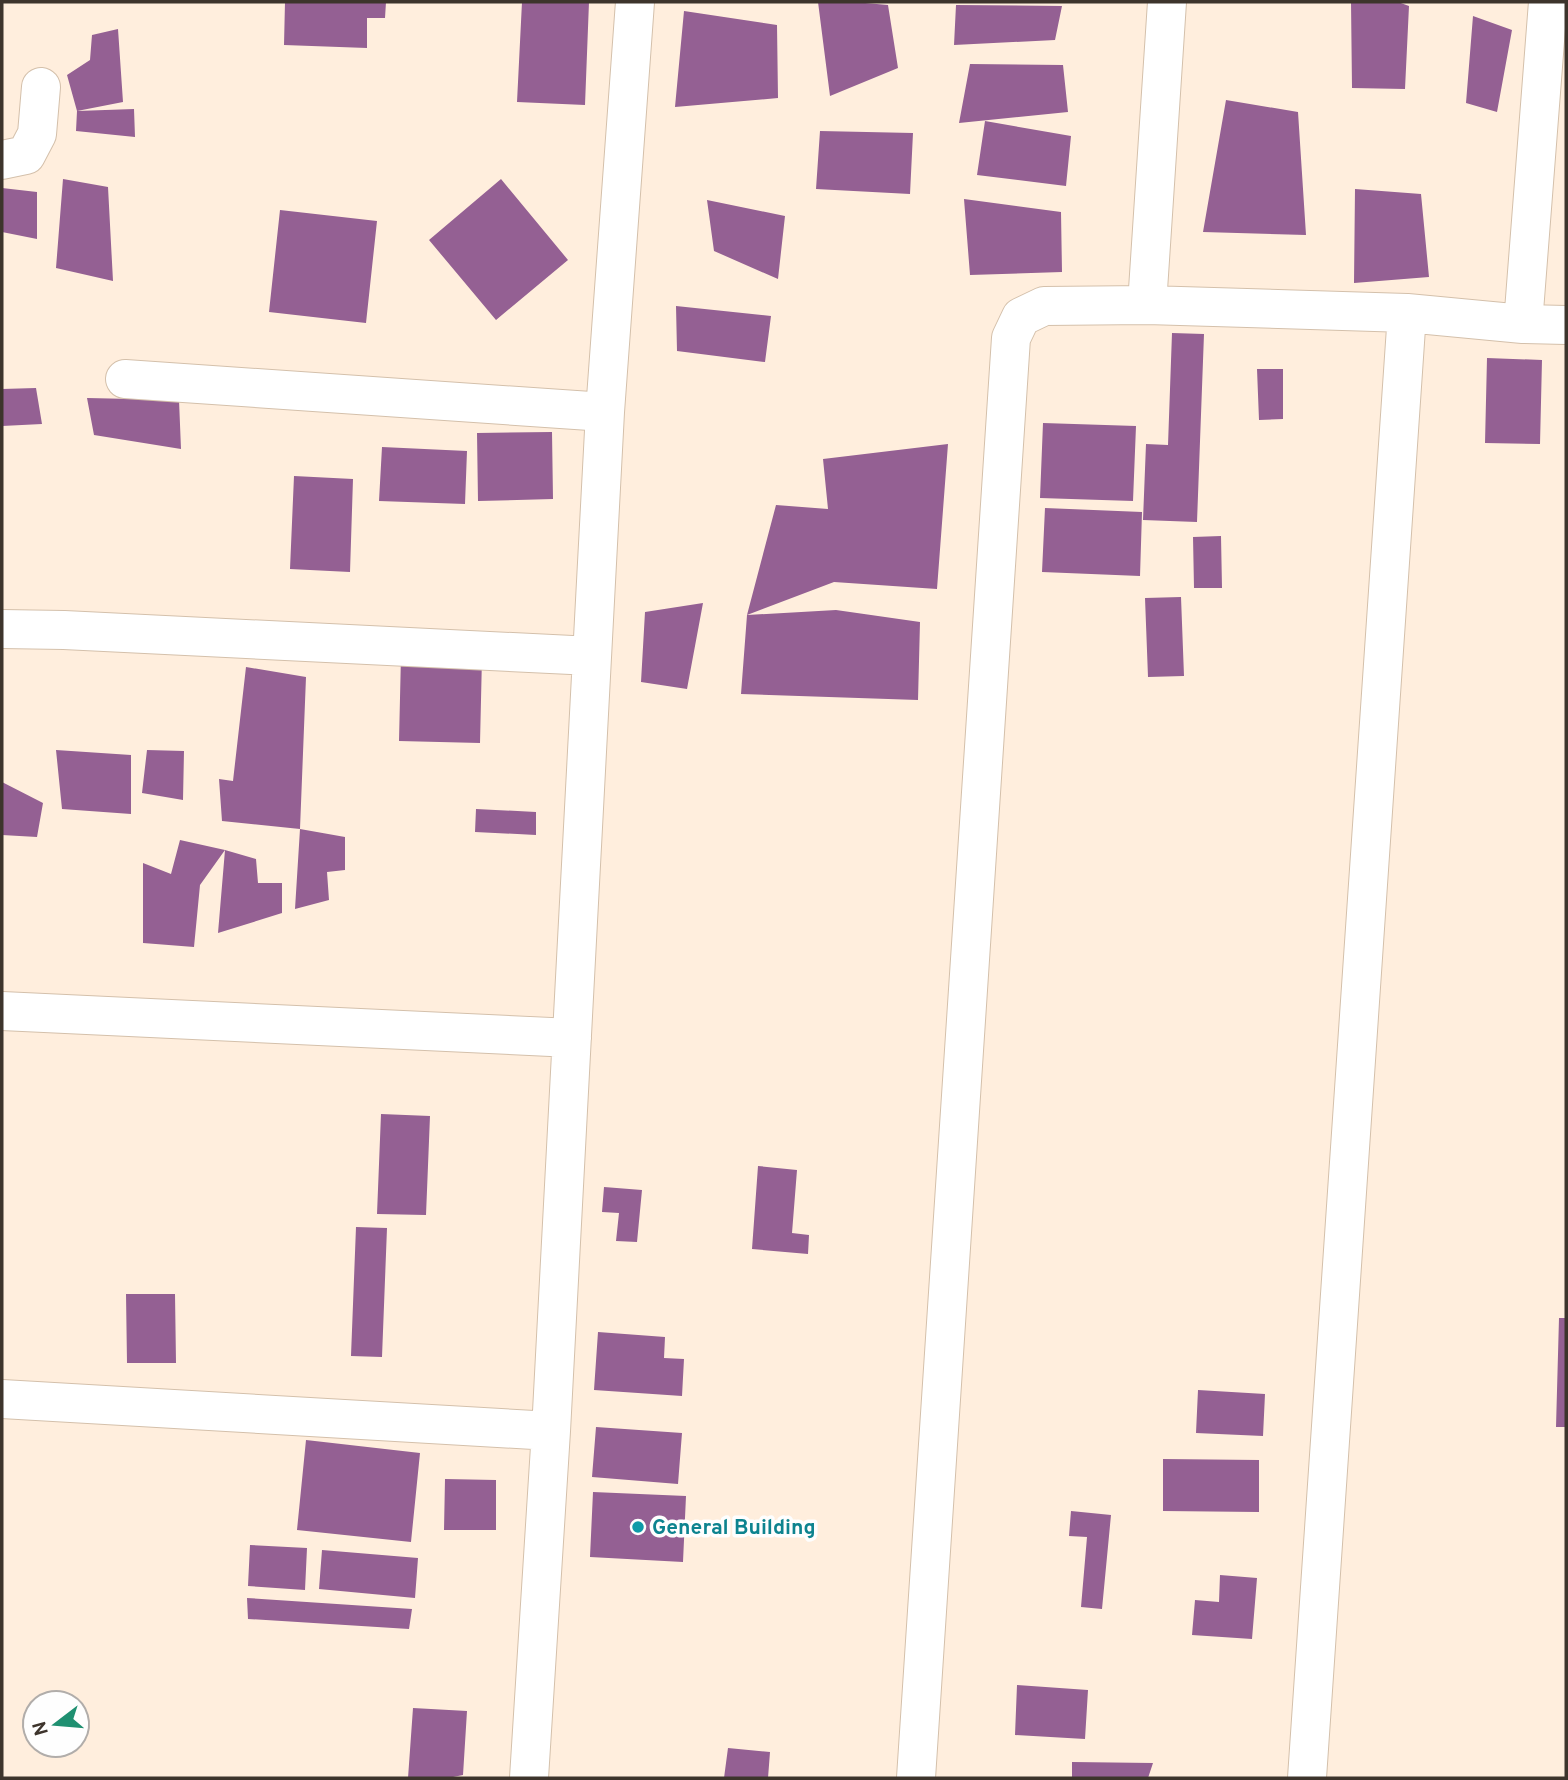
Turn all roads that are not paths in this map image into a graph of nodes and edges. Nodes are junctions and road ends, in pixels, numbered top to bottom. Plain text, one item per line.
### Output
1 (635, 2) edge
2 (1167, 2) edge
3 (1548, 2) edge
4 (41, 87) dead end
5 (2, 160) edge
6 (1147, 305) junction
7 (1407, 313) junction
8 (1523, 324) junction
9 (1566, 325) edge
10 (125, 379) dead end
11 (606, 412) junction
12 (2, 629) edge
13 (592, 656) junction
14 (2, 1011) edge
15 (572, 1038) junction
16 (2, 1399) edge
17 (551, 1431) junction
18 (529, 1778) edge
19 (916, 1778) edge
20 (1307, 1778) edge

1 - 11 street
2 - 6 street
3 - 8 street
4 - 5 street
6 - 7 street
6 - 19 street
7 - 8 street
7 - 20 street
8 - 9 street
10 - 11 street
11 - 13 street
12 - 13 street
13 - 15 street
14 - 15 street
15 - 17 street
16 - 17 street
17 - 18 street

